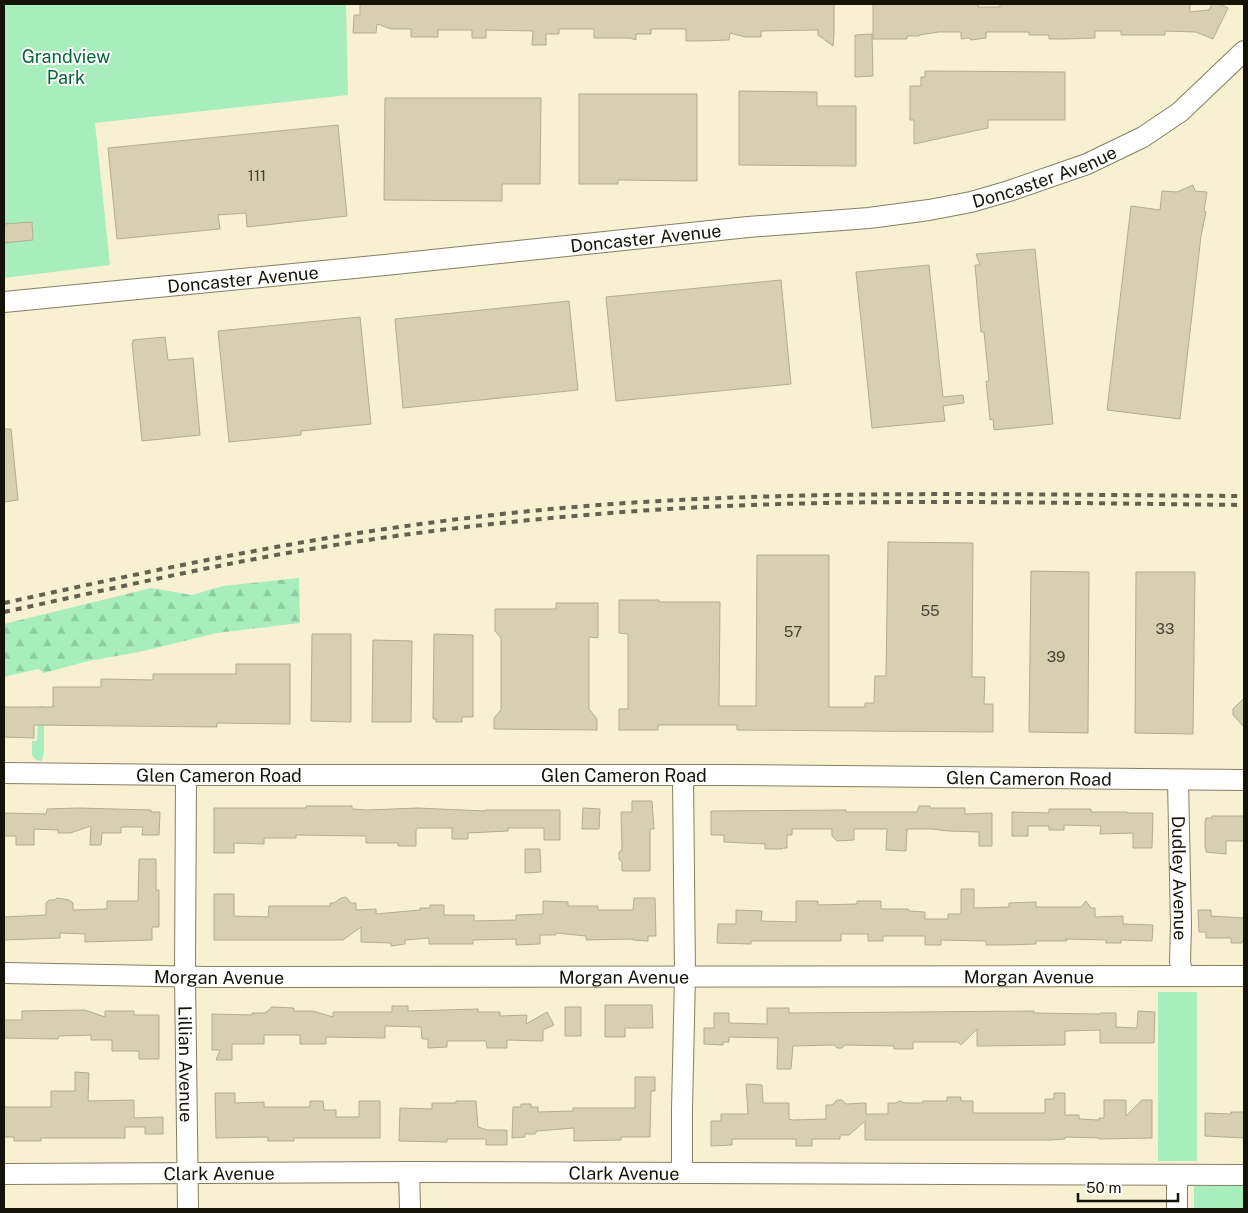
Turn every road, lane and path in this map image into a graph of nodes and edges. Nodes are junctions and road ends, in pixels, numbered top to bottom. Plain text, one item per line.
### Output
1 (1244, 51) edge
2 (4, 302) edge
3 (4, 773) edge
4 (186, 775) junction
5 (683, 776) junction
6 (1178, 780) junction
7 (1244, 780) edge
8 (4, 974) edge
9 (1182, 975) junction
10 (185, 976) junction
11 (685, 976) junction
12 (1244, 976) edge
13 (186, 1172) junction
14 (409, 1172) junction
15 (682, 1172) junction
16 (4, 1174) edge
17 (1177, 1175) junction
18 (1244, 1175) edge
19 (188, 1209) edge
20 (410, 1209) edge
21 (1177, 1209) edge

1 - 2 street, Doncaster Avenue
3 - 4 street, Glen Cameron Road
4 - 5 street, Glen Cameron Road
4 - 10 street, Lillian Avenue
5 - 6 street, Glen Cameron Road
5 - 11 street
6 - 7 street, Glen Cameron Road
6 - 9 street, Dudley Avenue
8 - 10 street, Morgan Avenue
9 - 11 street, Morgan Avenue
9 - 12 street, Morgan Avenue
10 - 11 street, Morgan Avenue
10 - 13 street, Lillian Avenue
11 - 15 street
13 - 14 street, Clark Avenue
13 - 16 street, Clark Avenue
13 - 19 street, Lillian Avenue
14 - 15 street, Clark Avenue
14 - 20 street
15 - 17 street, Clark Avenue
17 - 18 street, Clark Avenue
17 - 21 street

